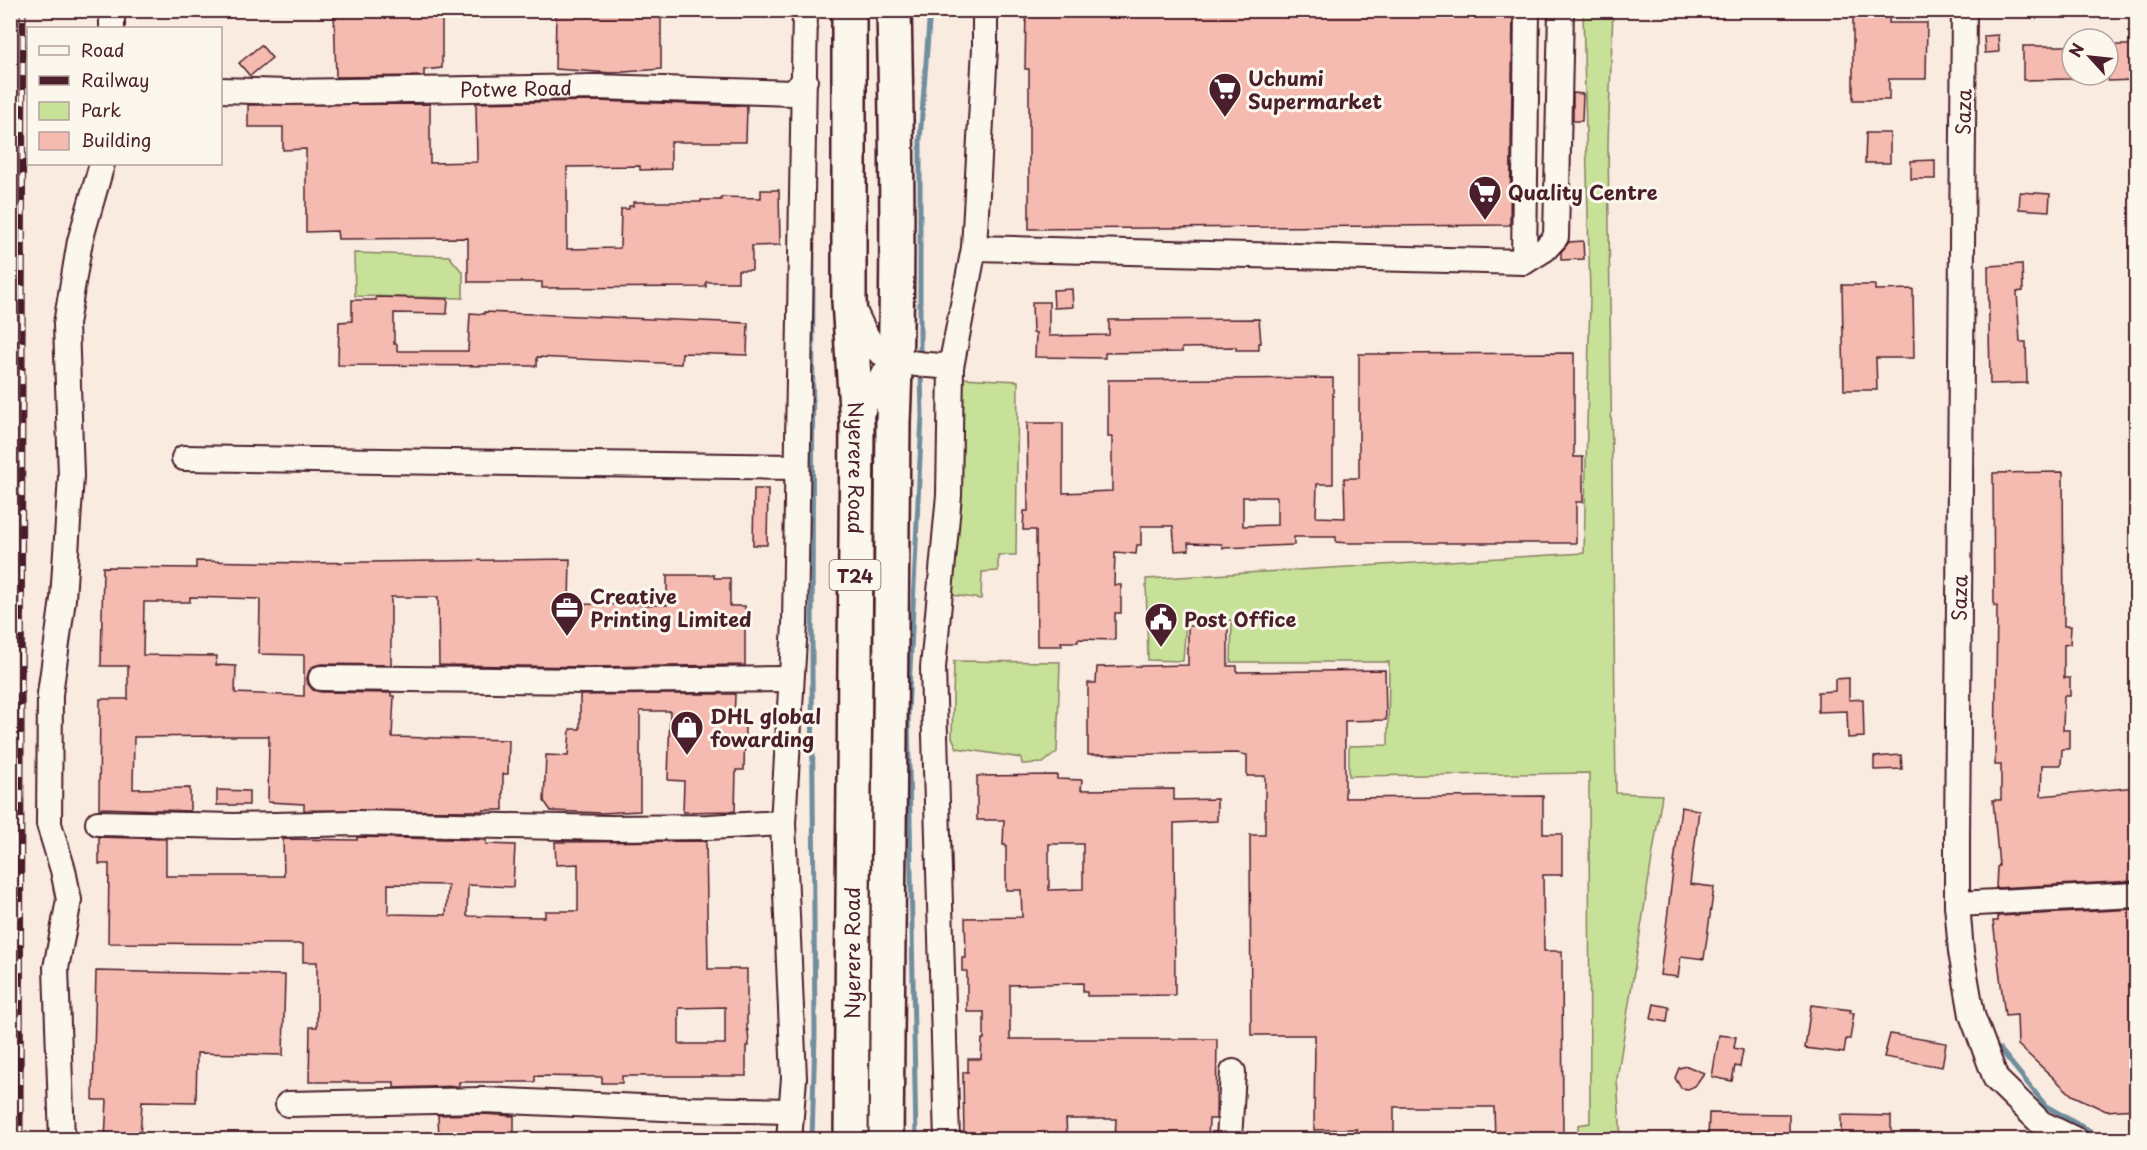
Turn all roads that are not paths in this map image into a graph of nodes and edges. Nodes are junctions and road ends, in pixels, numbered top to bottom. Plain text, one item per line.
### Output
1 (112, 10) edge
2 (805, 10) edge
3 (849, 10) edge
4 (894, 10) edge
5 (985, 10) edge
6 (1527, 10) edge
7 (1561, 10) edge
8 (1964, 10) edge
9 (112, 27) edge
10 (805, 80) junction
11 (222, 90) edge
12 (102, 165) edge
13 (974, 248) junction
14 (1524, 262) junction
15 (849, 302) junction
16 (896, 360) junction
17 (951, 367) junction
18 (857, 424) junction
19 (184, 458) dead end
20 (797, 466) junction
21 (321, 678) dead end
22 (791, 679) junction
23 (98, 823) dead end
24 (783, 824) junction
25 (2136, 895) edge
26 (1957, 904) junction
27 (1233, 1072) dead end
28 (288, 1104) dead end
29 (791, 1111) junction
30 (62, 1140) edge
31 (789, 1140) edge
32 (851, 1140) edge
33 (886, 1140) edge
34 (947, 1140) edge
35 (1229, 1140) edge
36 (2076, 1140) edge

1 - 9 street
2 - 10 street
3 - 15 highway, Nyerere Road / T24
4 - 16 highway, Nyerere Road / T24
5 - 13 street
6 - 14 street
7 - 14 street
8 - 26 street, Saza
10 - 11 street, Potwe Road
10 - 20 street
12 - 30 street
13 - 14 street
13 - 17 street
15 - 16 street
15 - 18 highway, Nyerere Road / T24
16 - 17 street
16 - 18 street
16 - 33 highway, Nyerere Road / T24
17 - 34 street
18 - 32 highway, Nyerere Road / T24
19 - 20 street
20 - 22 street
21 - 22 street
22 - 24 street
23 - 24 street
24 - 29 street
25 - 26 street
26 - 36 street, Saza
27 - 35 street
28 - 29 street
29 - 31 street

